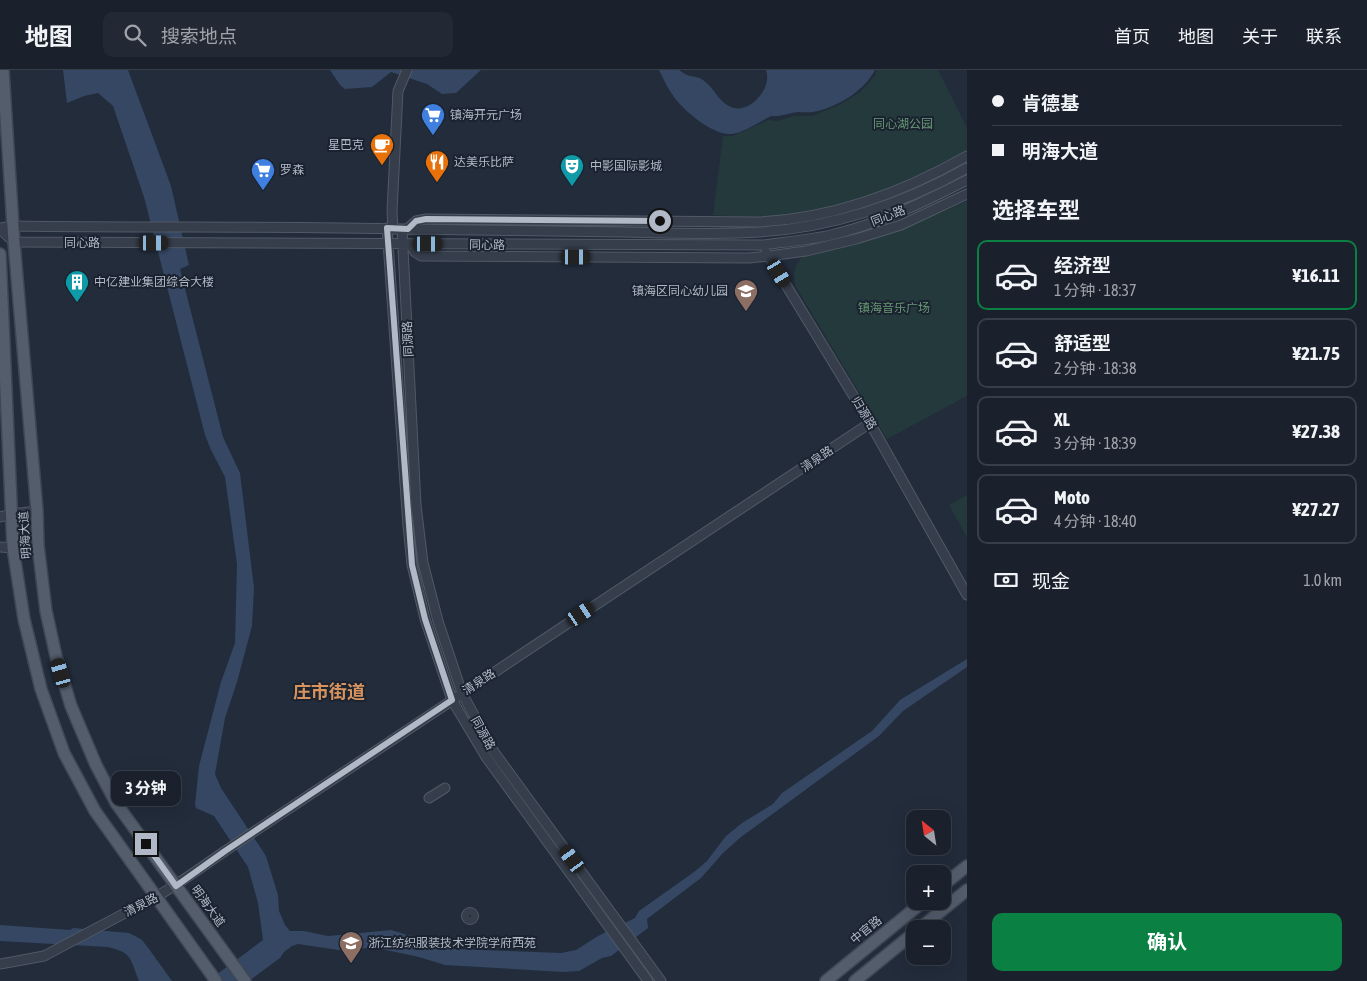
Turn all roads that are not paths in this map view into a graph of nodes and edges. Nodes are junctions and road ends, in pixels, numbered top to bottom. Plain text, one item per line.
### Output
1 (3, 70) edge
2 (407, 70) edge
3 (967, 156) edge
4 (967, 168) edge
5 (967, 180) edge
6 (967, 194) edge
7 (13, 226) junction
8 (0, 229) edge
9 (397, 229) junction
10 (760, 232) junction
11 (14, 242) junction
12 (388, 244) junction
13 (406, 244) junction
14 (762, 245) junction
15 (0, 254) edge
16 (769, 256) junction
17 (870, 423) junction
18 (37, 511) junction
19 (12, 514) junction
20 (0, 517) edge
21 (38, 546) junction
22 (0, 547) edge
23 (13, 548) junction
24 (967, 595) edge
25 (462, 693) junction
26 (452, 700) junction
27 (445, 788) dead end
28 (429, 798) dead end
29 (967, 866) edge
30 (951, 879) edge
31 (176, 886) junction
32 (967, 890) edge
33 (156, 898) junction
34 (913, 910) edge
35 (930, 920) edge
36 (906, 939) edge
37 (0, 964) edge
38 (216, 981) edge
39 (245, 981) edge
40 (648, 981) edge
41 (662, 981) edge
42 (826, 981) edge
43 (854, 981) edge

1 - 7 main road, 明海大道
2 - 9 street
3 - 9 street
4 - 10 street, 同心路
5 - 14 street, 同心路
6 - 16 street
7 - 8 street, 同心路
7 - 9 street, 同心路
7 - 11 main road, 明海大道
8 - 11 street, 同心路
9 - 10 street, 同心路
9 - 12 street, 同源路
9 - 13 street, 同源路
10 - 14 street, 归源路
11 - 12 street, 同心路
11 - 18 main road, 明海大道
12 - 13 street, 同心路
12 - 26 street, 同源路
13 - 14 street, 同心路
13 - 16 street
13 - 25 street, 同源路
14 - 16 street, 归源路
15 - 19 main road, 明海大道
16 - 17 street, 归源路
17 - 24 street, 归源路
17 - 25 street, 清泉路
18 - 19 street
18 - 21 main road, 明海大道
19 - 20 street
19 - 23 main road, 明海大道
21 - 23 street
21 - 31 main road, 明海大道
22 - 23 street
23 - 33 main road, 明海大道
25 - 26 street, 清泉路
25 - 41 street, 同源路
26 - 31 street, 清泉路
26 - 40 street, 同源路
27 - 28 street
29 - 30 main road
31 - 33 street, 清泉路
31 - 39 main road, 明海大道
32 - 35 main road
33 - 37 street, 清泉路, bridge
33 - 38 main road, 明海大道
34 - 42 main road, 中官路
36 - 43 main road

